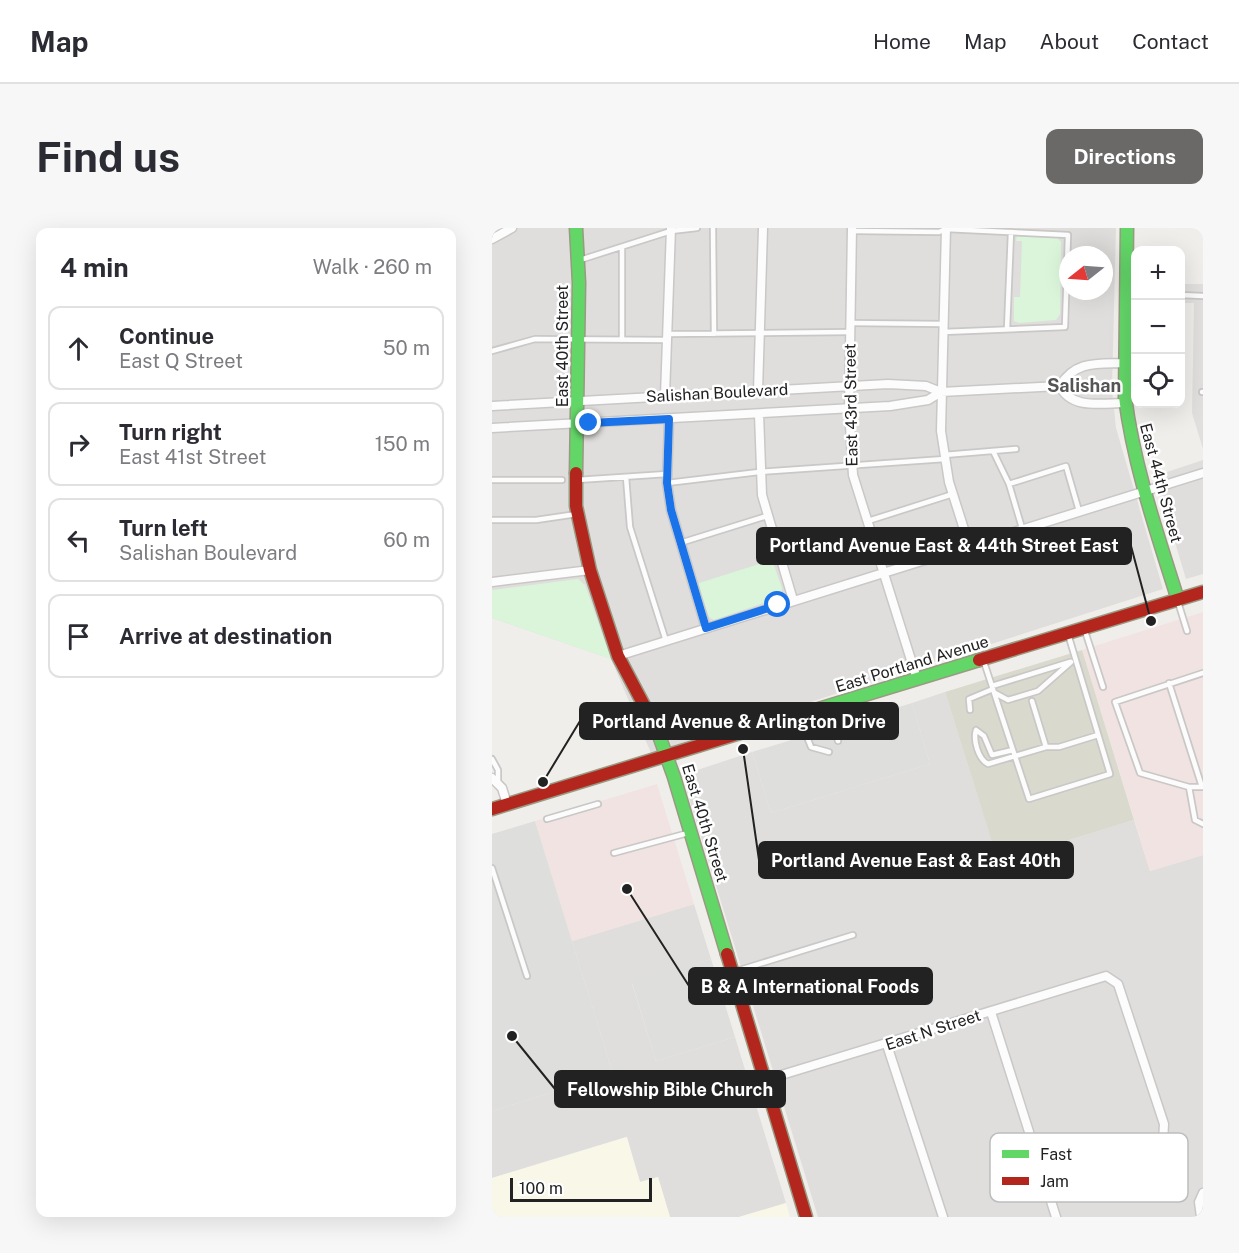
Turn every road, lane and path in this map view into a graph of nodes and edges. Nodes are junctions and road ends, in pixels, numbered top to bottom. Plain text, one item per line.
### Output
1 (512, 228) edge
2 (576, 228) edge
3 (697, 228) edge
4 (713, 228) edge
5 (763, 228) edge
6 (1127, 228) edge
7 (946, 229) edge
8 (671, 230) edge
9 (852, 230) edge
10 (1011, 232) junction
11 (492, 239) edge
12 (622, 248) junction
13 (578, 261) junction
14 (1130, 295) edge
15 (1185, 295) edge
16 (1203, 296) edge
17 (850, 328) junction
18 (943, 328) junction
19 (1007, 329) junction
20 (714, 334) junction
21 (760, 335) junction
22 (667, 337) junction
23 (579, 339) junction
24 (622, 340) junction
25 (492, 351) edge
26 (1125, 363) junction
27 (849, 386) junction
28 (1060, 386) junction
29 (758, 391) junction
30 (941, 392) junction
31 (665, 396) junction
32 (578, 401) junction
33 (1125, 403) junction
34 (492, 406) edge
35 (849, 409) junction
36 (759, 414) junction
37 (669, 419) junction
38 (579, 423) junction
39 (492, 428) edge
40 (1016, 449) dead end
41 (993, 451) junction
42 (944, 457) junction
43 (852, 464) junction
44 (759, 472) junction
45 (1203, 473) edge
46 (626, 477) junction
47 (667, 479) junction
48 (492, 480) edge
49 (568, 480) junction
50 (1009, 484) junction
51 (1143, 491) junction
52 (953, 494) junction
53 (1079, 511) junction
54 (578, 514) junction
55 (767, 516) junction
56 (492, 520) edge
57 (866, 522) junction
58 (1022, 528) junction
59 (680, 543) junction
60 (969, 545) junction
61 (590, 570) junction
62 (882, 574) junction
63 (492, 582) edge
64 (1203, 592) edge
65 (793, 600) junction
66 (1178, 600) junction
67 (706, 628) junction
68 (1084, 628) junction
69 (1186, 631) dead end
70 (1068, 633) junction
71 (666, 641) junction
72 (618, 656) junction
73 (984, 659) junction
74 (1073, 661) junction
75 (1203, 673) edge
76 (917, 679) junction
77 (1169, 683) junction
78 (1103, 687) dead end
79 (994, 690) junction
80 (1032, 701) dead end
81 (827, 706) junction
82 (970, 710) dead end
83 (798, 715) junction
84 (1098, 735) junction
85 (838, 741) dead end
86 (1046, 747) junction
87 (1013, 750) junction
88 (829, 752) dead end
89 (667, 755) junction
90 (1015, 757) junction
91 (492, 759) edge
92 (495, 780) edge
93 (1189, 786) junction
94 (1203, 787) edge
95 (507, 804) junction
96 (598, 804) dead end
97 (492, 809) edge
98 (547, 819) dead end
99 (1203, 824) edge
100 (691, 832) junction
101 (614, 853) dead end
102 (492, 868) edge
103 (853, 936) dead end
104 (733, 972) junction
105 (527, 976) dead end
106 (991, 1011) junction
107 (887, 1045) junction
108 (765, 1080) junction
109 (1029, 1133) edge
110 (1165, 1133) edge
111 (1203, 1193) edge
112 (1051, 1202) edge
113 (806, 1217) edge
114 (943, 1217) edge
115 (1056, 1217) edge
116 (1201, 1217) edge

1 - 11 street
2 - 13 street, East 40th Street
3 - 8 lane
4 - 20 lane
5 - 21 street
6 - 14 street, East 44th Street
7 - 9 lane
7 - 10 lane
7 - 18 street
8 - 12 lane
8 - 22 street
9 - 17 street, East 43rd Street
10 - 19 lane
10 - 19 lane
12 - 13 lane
12 - 24 lane
13 - 23 street, East 40th Street
14 - 26 street, East 44th Street
15 - 16 lane
17 - 18 lane
17 - 21 lane
17 - 27 street, East 43rd Street
18 - 19 lane
18 - 30 street
20 - 21 lane
20 - 22 lane
21 - 29 street
22 - 24 lane
22 - 31 street
23 - 24 lane
23 - 25 lane
23 - 32 street, East 40th Street
26 - 28 street
26 - 33 street, East 44th Street
27 - 29 street, Salishan Boulevard
27 - 30 street, Salishan Boulevard
27 - 35 street, East 43rd Street
28 - 30 street, Salishan Boulevard
28 - 33 street
29 - 31 street, Salishan Boulevard
30 - 35 street, Salishan Boulevard
30 - 42 street
31 - 32 street, Salishan Boulevard
32 - 34 street, Salishan Boulevard
32 - 38 street, East 40th Street
33 - 51 street, East 44th Street
35 - 36 street, Salishan Boulevard
35 - 43 street, East 43rd Street
36 - 37 street, Salishan Boulevard
36 - 44 street
37 - 38 street, Salishan Boulevard
37 - 47 street
38 - 39 street, Salishan Boulevard
38 - 49 street, East 40th Street
40 - 41 lane
41 - 42 lane
41 - 50 lane
42 - 43 lane
42 - 52 street
43 - 44 lane
43 - 57 street, East 43rd Street
44 - 47 lane
44 - 55 street
45 - 51 street
46 - 47 lane
46 - 49 lane
46 - 71 lane
47 - 59 street
48 - 49 lane
49 - 54 street, East 40th Street
50 - 53 lane
50 - 58 lane
51 - 53 street
51 - 66 street, East 44th Street
52 - 57 lane
52 - 60 street
53 - 58 street
54 - 56 lane
54 - 61 street, East 40th Street
55 - 59 lane
55 - 65 street
57 - 62 street, East 43rd Street
58 - 60 street
59 - 67 street
60 - 62 street
61 - 63 street
61 - 72 street, East 40th Street
62 - 65 street
62 - 76 street, East 43rd Street
64 - 66 street, East Portland Avenue
65 - 67 street
66 - 68 street, East Portland Avenue
66 - 69 lane
67 - 71 street
68 - 70 street, East Portland Avenue
68 - 78 lane
70 - 73 street, East Portland Avenue
70 - 74 lane
71 - 72 street
72 - 89 street, East 40th Street
73 - 76 street, East Portland Avenue
73 - 79 lane
74 - 79 lane
74 - 79 lane
74 - 84 lane
75 - 77 lane
76 - 81 street, East Portland Avenue
77 - 93 lane
77 - 94 lane
79 - 82 lane
79 - 87 lane
80 - 86 lane
81 - 83 street, East Portland Avenue
81 - 85 lane
83 - 88 lane
83 - 89 street, East Portland Avenue
84 - 86 lane
84 - 90 lane
86 - 90 lane
87 - 90 lane
87 - 90 lane
89 - 95 street, East Portland Avenue
89 - 100 street, East 40th Street
91 - 92 lane
92 - 95 street
93 - 94 lane
93 - 99 lane
95 - 97 street, East Portland Avenue
96 - 98 lane
100 - 101 lane
100 - 104 street, East 40th Street
102 - 105 lane
103 - 104 lane
104 - 108 street, East 40th Street
106 - 107 street, East N Street
106 - 109 street
106 - 110 street, East N Street
107 - 108 street, East N Street
107 - 114 street
108 - 113 street, East 40th Street
111 - 116 street
112 - 115 street

